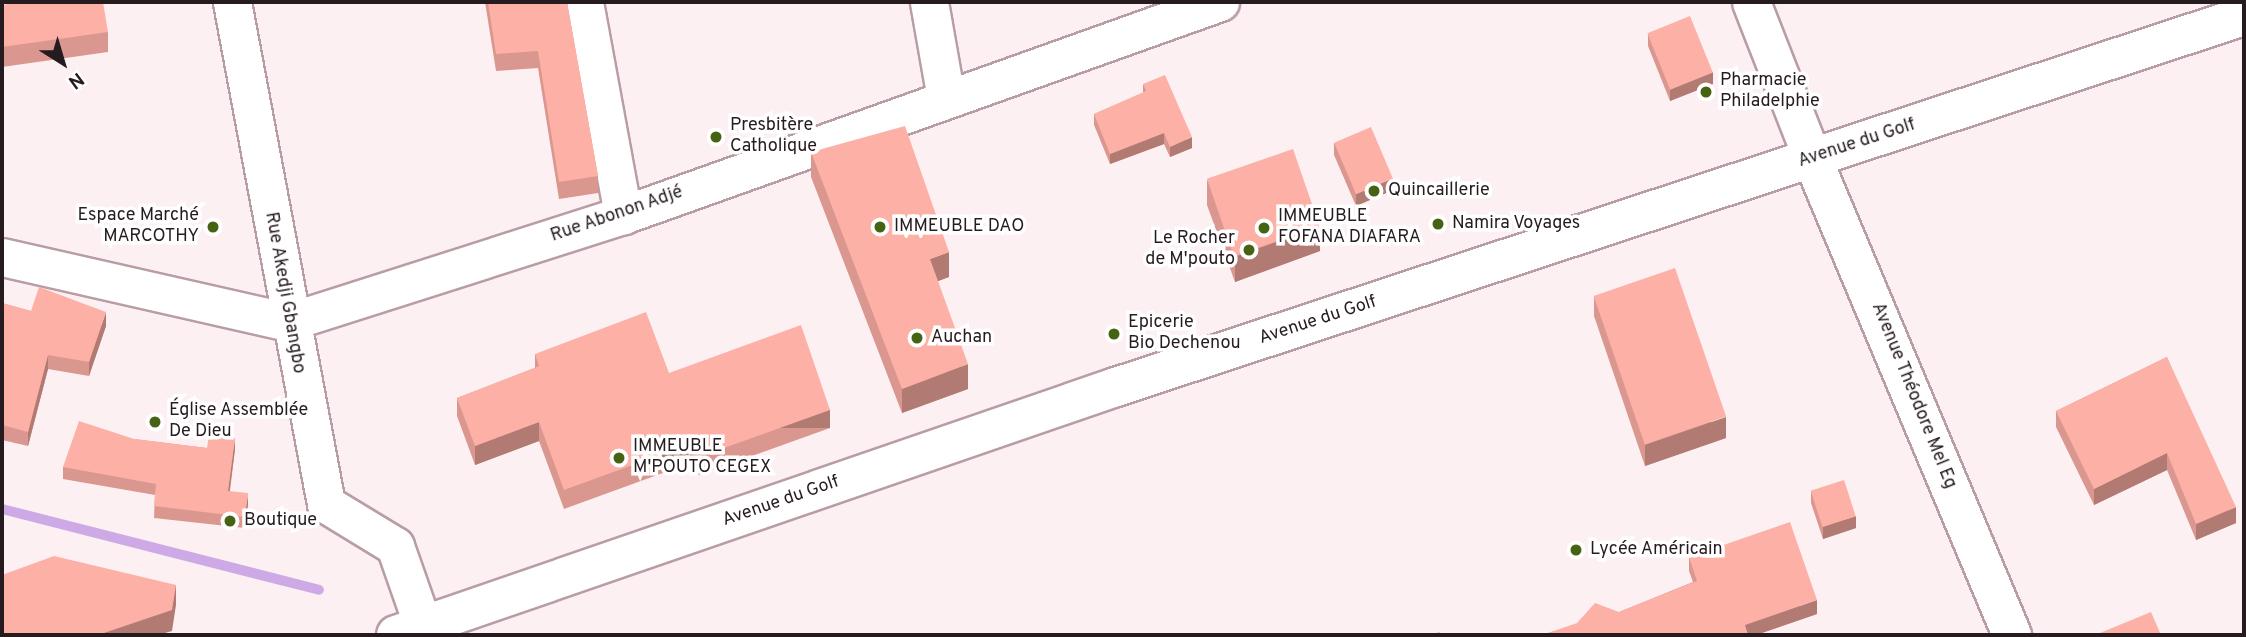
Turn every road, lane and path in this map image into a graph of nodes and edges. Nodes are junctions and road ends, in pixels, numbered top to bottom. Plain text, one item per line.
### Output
1 (232, 2) edge
2 (584, 2) edge
3 (929, 2) edge
4 (1220, 2) edge
5 (1751, 2) edge
6 (2244, 16) edge
7 (946, 98) junction
8 (1812, 158) junction
9 (623, 215) junction
10 (2, 257) edge
11 (288, 322) junction
12 (409, 631) edge
13 (2012, 635) edge

1 - 11 street, Rue Akedji Gbangbo
2 - 9 street
3 - 7 street
4 - 7 street, Rue Abonon Adjé
5 - 8 street
6 - 8 main road, Avenue du Golf
7 - 9 street, Rue Abonon Adjé
8 - 12 main road, Avenue du Golf
8 - 13 main road, Avenue Théodore Mel Eg
9 - 11 street, Rue Abonon Adjé
10 - 11 street
11 - 12 street, Rue Akedji Gbangbo

